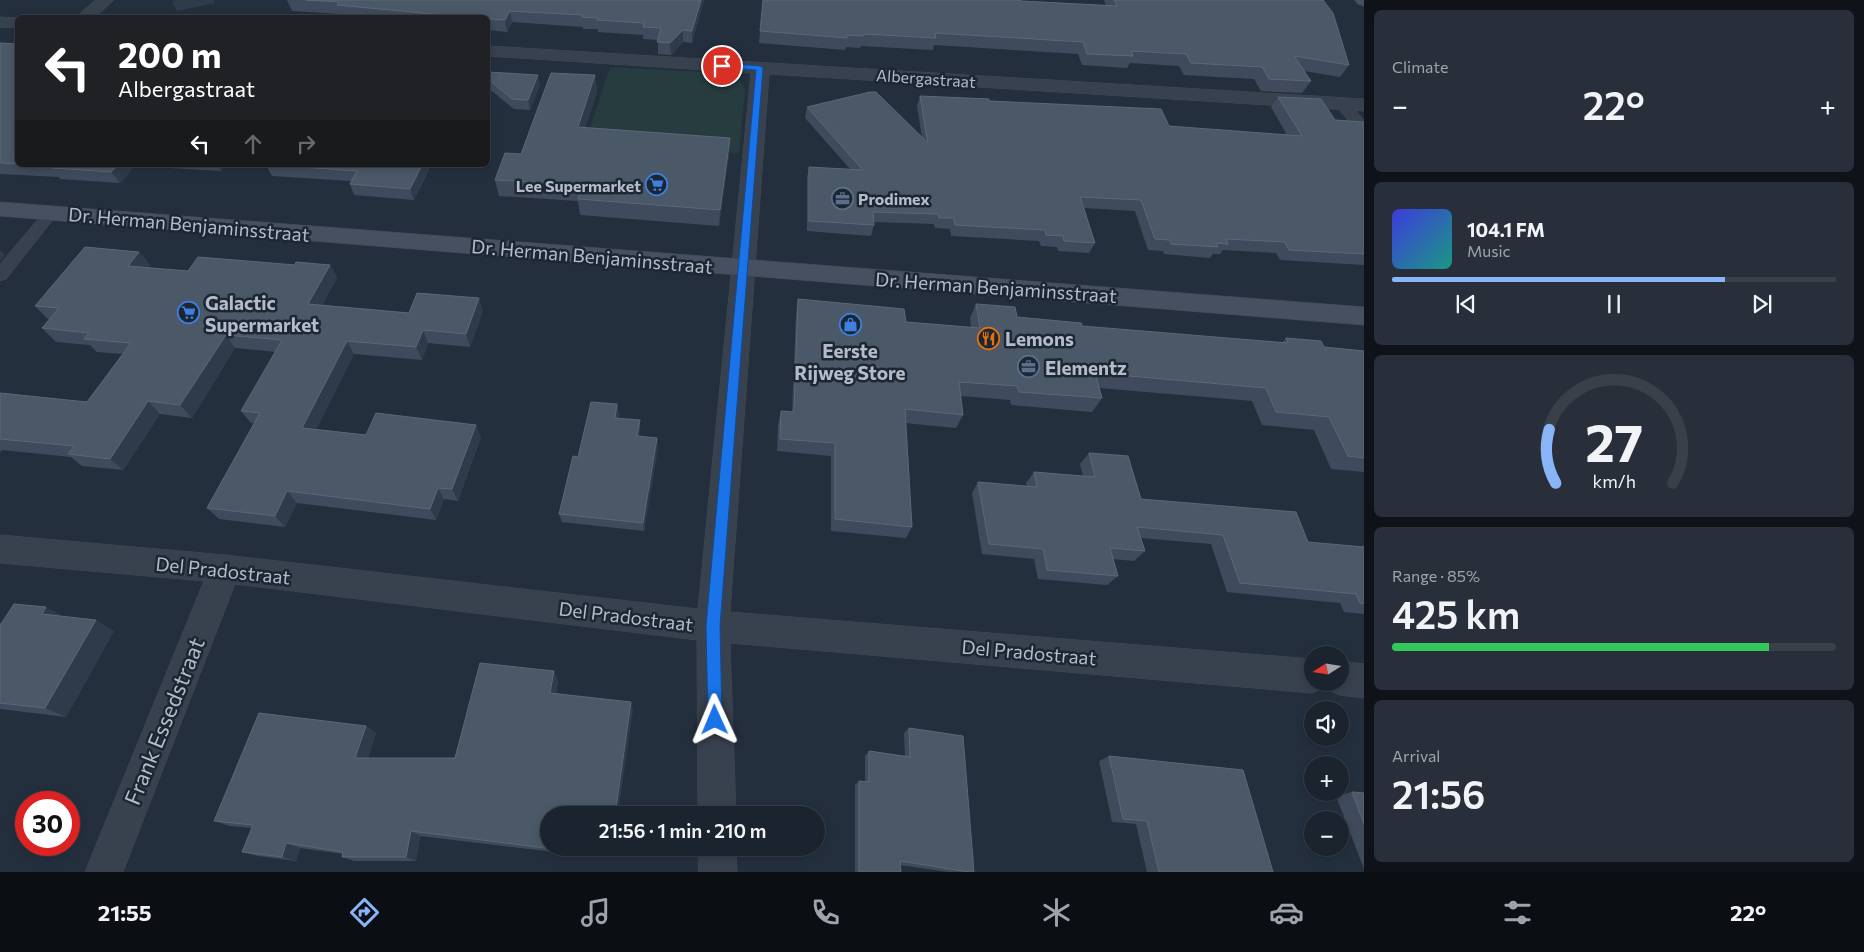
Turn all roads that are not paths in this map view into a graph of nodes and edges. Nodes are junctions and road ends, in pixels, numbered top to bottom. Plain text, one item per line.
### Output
1 (106, 0) edge
2 (87, 15) edge
3 (0, 22) edge
4 (15, 23) edge
5 (490, 51) edge
6 (760, 68) junction
7 (1342, 104) junction
8 (1364, 105) edge
9 (1364, 126) edge
10 (0, 209) edge
11 (51, 213) junction
12 (742, 267) junction
13 (0, 275) edge
14 (1364, 316) edge
15 (0, 549) edge
16 (225, 569) junction
17 (713, 626) junction
18 (1304, 675) edge
19 (1349, 679) edge
20 (1364, 681) edge
21 (717, 806) edge
22 (717, 856) edge
23 (104, 872) edge
24 (718, 872) edge

1 - 2 street
3 - 4 street
5 - 6 street, Albergastraat
6 - 7 street, Albergastraat
6 - 12 street
7 - 8 street, Albergastraat
7 - 9 lane
10 - 11 street, Dr. Herman Benjaminsstraat
11 - 12 street, Dr. Herman Benjaminsstraat
11 - 13 lane
12 - 14 street, Dr. Herman Benjaminsstraat
12 - 17 street
15 - 16 street, Del Pradostraat
16 - 17 street, Del Pradostraat
16 - 23 street, Frank Essedstraat
17 - 18 street, Del Pradostraat
17 - 21 street
19 - 20 street
22 - 24 street

